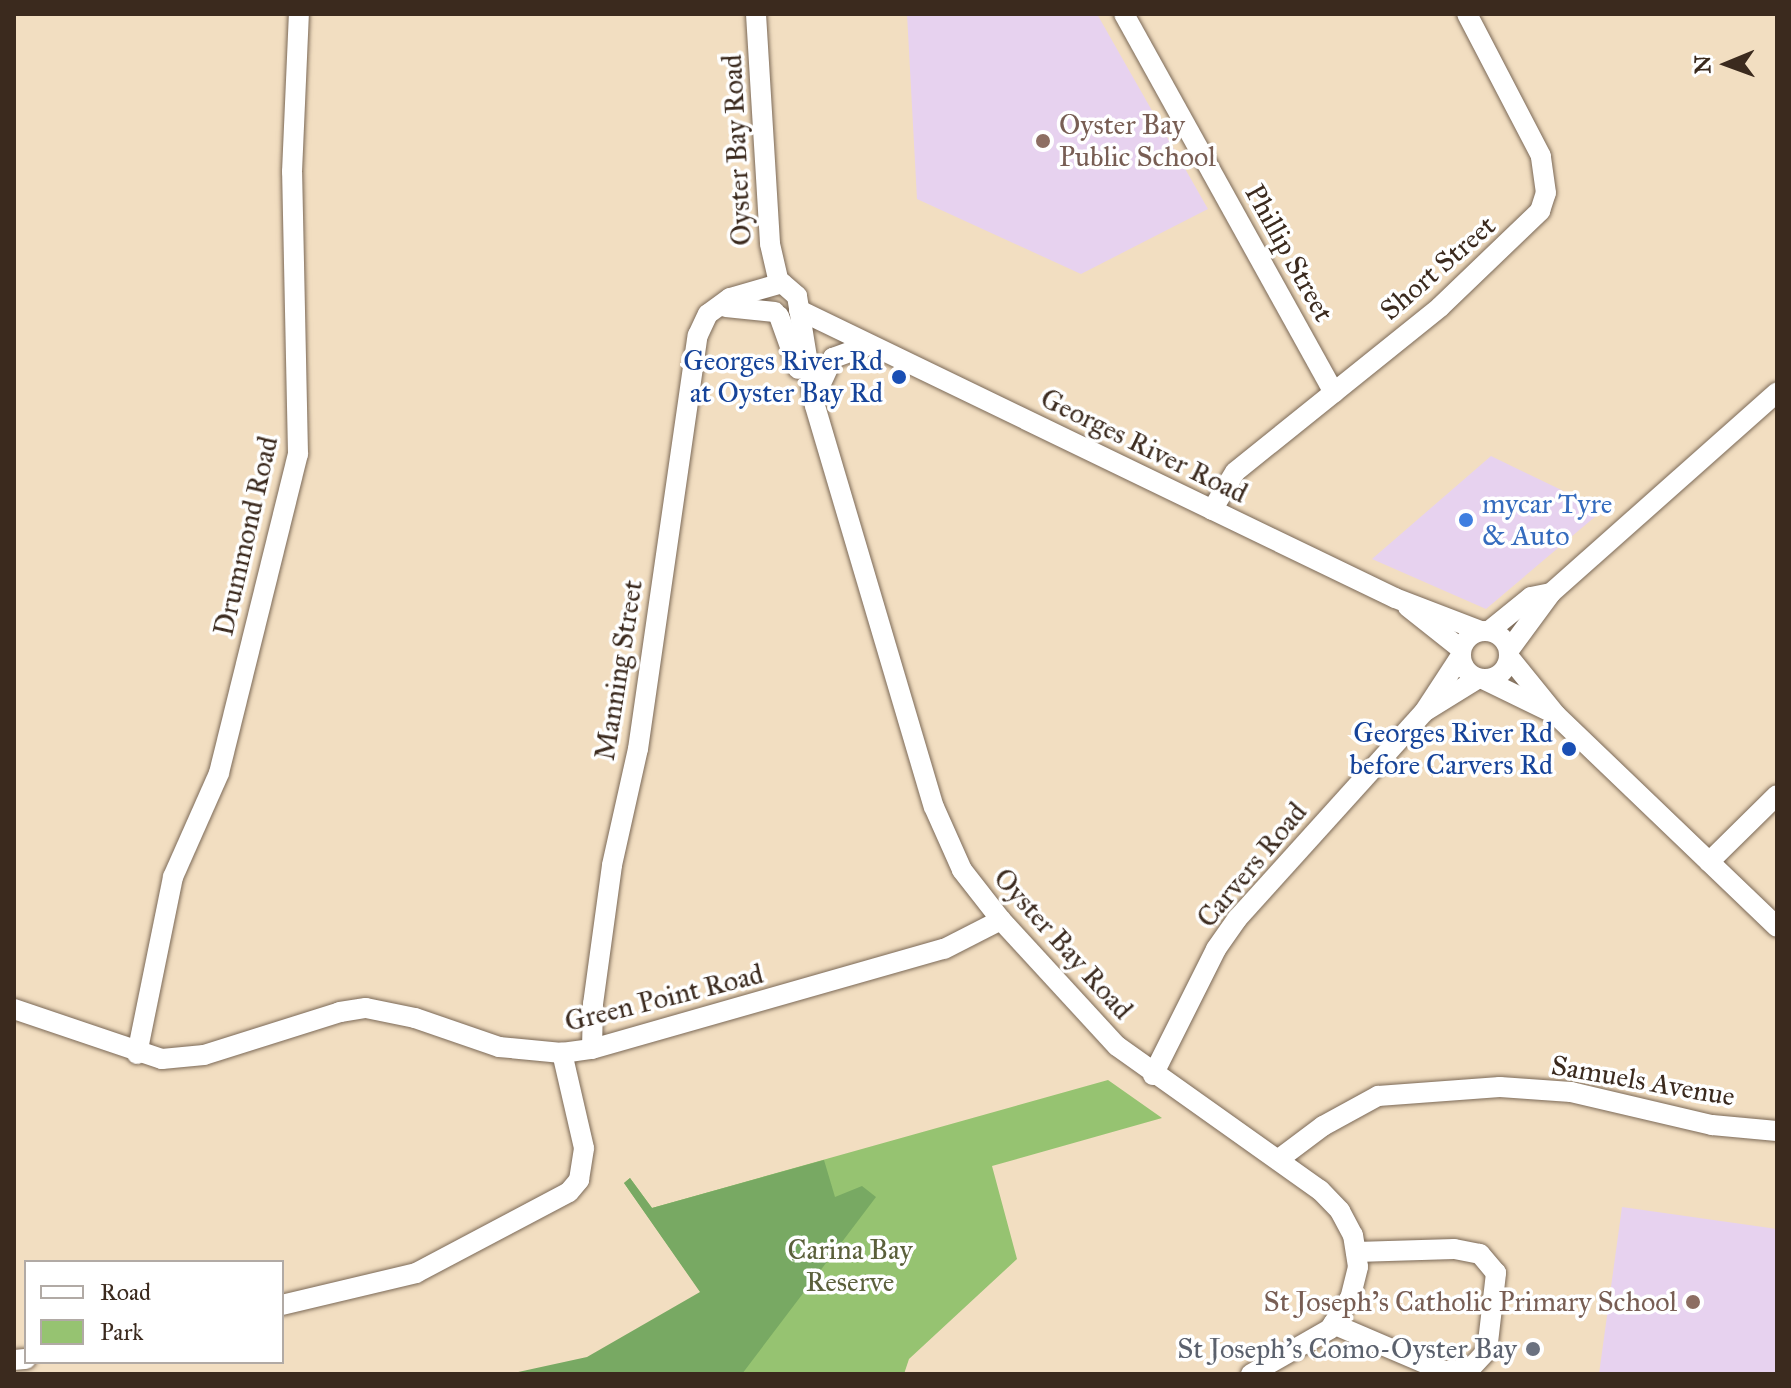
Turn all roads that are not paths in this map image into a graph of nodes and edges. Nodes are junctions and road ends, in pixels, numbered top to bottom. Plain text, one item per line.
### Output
1 (299, 14) edge
2 (756, 14) edge
3 (1124, 14) edge
4 (1467, 14) edge
5 (775, 283) junction
6 (718, 307) junction
7 (788, 313) junction
8 (869, 345) junction
9 (1775, 391) edge
10 (1334, 393) junction
11 (815, 406) junction
12 (1212, 510) junction
13 (1551, 593) junction
14 (1395, 598) junction
15 (1485, 631) junction
16 (1461, 653) junction
17 (1509, 653) junction
18 (1481, 679) junction
19 (1424, 712) junction
20 (1556, 715) junction
21 (1777, 795) edge
22 (1709, 862) junction
23 (1001, 920) junction
24 (1777, 927) edge
25 (14, 1009) edge
26 (592, 1049) junction
27 (562, 1053) junction
28 (137, 1054) junction
29 (1153, 1075) junction
30 (1777, 1131) edge
31 (1279, 1159) junction
32 (1356, 1252) junction
33 (284, 1305) edge
34 (1333, 1324) junction
35 (1251, 1374) edge

1 - 28 street, Drummond Road
2 - 5 street, Oyster Bay Road
3 - 10 street, Phillip Street
4 - 10 street, Short Street
5 - 6 street
5 - 7 street
6 - 7 street
6 - 26 street, Manning Street
7 - 8 street, Georges River Road
7 - 11 street, Oyster Bay Road
8 - 11 street
8 - 12 street, Georges River Road
9 - 13 street
10 - 12 street, Short Street
11 - 23 street, Oyster Bay Road
12 - 14 street, Georges River Road
13 - 15 street
13 - 17 street
14 - 15 street, Georges River Road
14 - 16 street, Georges River Road
15 - 16 street
15 - 17 street
16 - 18 street
16 - 19 street, Carvers Road
17 - 18 street
17 - 20 street
18 - 19 street, Carvers Road
18 - 20 street
19 - 29 street, Carvers Road
20 - 22 street
21 - 22 street
22 - 24 street
23 - 26 street, Green Point Road
23 - 29 street, Oyster Bay Road
25 - 28 street, Green Point Road
26 - 27 street, Green Point Road
27 - 28 street, Green Point Road
27 - 33 street
29 - 31 street, Oyster Bay Road
30 - 31 street, Samuels Avenue
31 - 32 street, Oyster Bay Road
32 - 34 street, Oyster Bay Road
32 - 34 street
34 - 35 street, Oyster Bay Road

